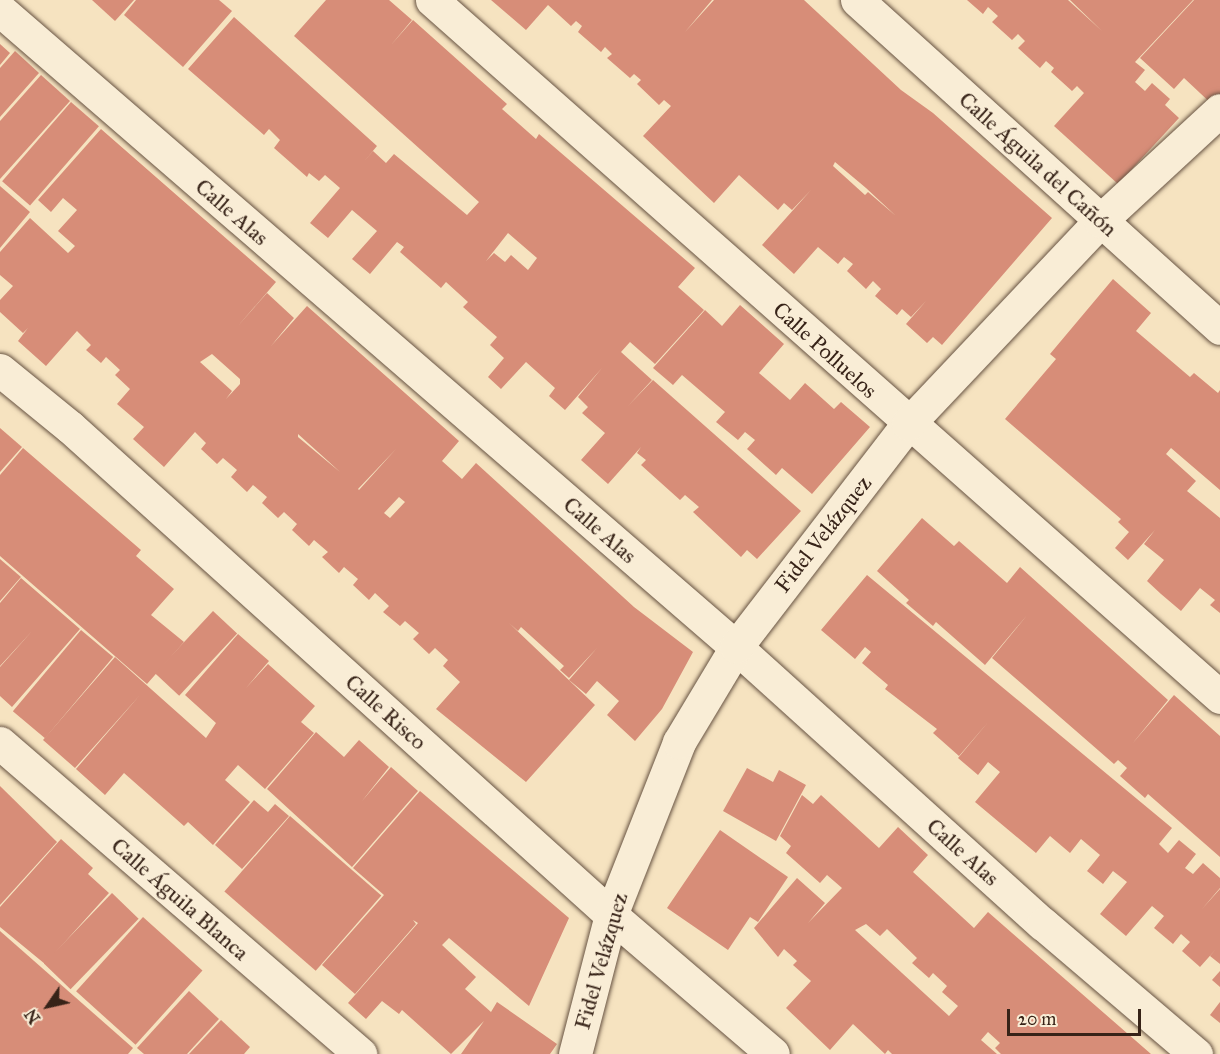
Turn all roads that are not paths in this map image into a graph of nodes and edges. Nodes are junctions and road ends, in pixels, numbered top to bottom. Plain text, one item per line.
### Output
1 (432, 0) edge
2 (857, 0) edge
3 (0, 10) edge
4 (1220, 110) edge
5 (1100, 221) junction
6 (1220, 328) edge
7 (0, 370) edge
8 (908, 424) junction
9 (736, 646) junction
10 (1220, 697) edge
11 (0, 743) edge
12 (611, 915) junction
13 (360, 1054) edge
14 (575, 1054) edge
15 (773, 1054) edge
16 (1196, 1054) edge

1 - 8 street, Calle Polluelos
2 - 5 street, Calle Águila del Cañón
3 - 9 street, Calle Alas
4 - 5 street, Fidel Velázquez
5 - 6 street, Calle Águila del Cañón
5 - 8 street, Fidel Velázquez
7 - 12 street, Calle Risco
8 - 9 street, Fidel Velázquez
8 - 10 street, Calle Polluelos
9 - 12 street, Fidel Velázquez
9 - 16 street, Calle Alas
11 - 13 street, Calle Águila Blanca
12 - 14 street, Fidel Velázquez
12 - 15 street, Calle Risco

